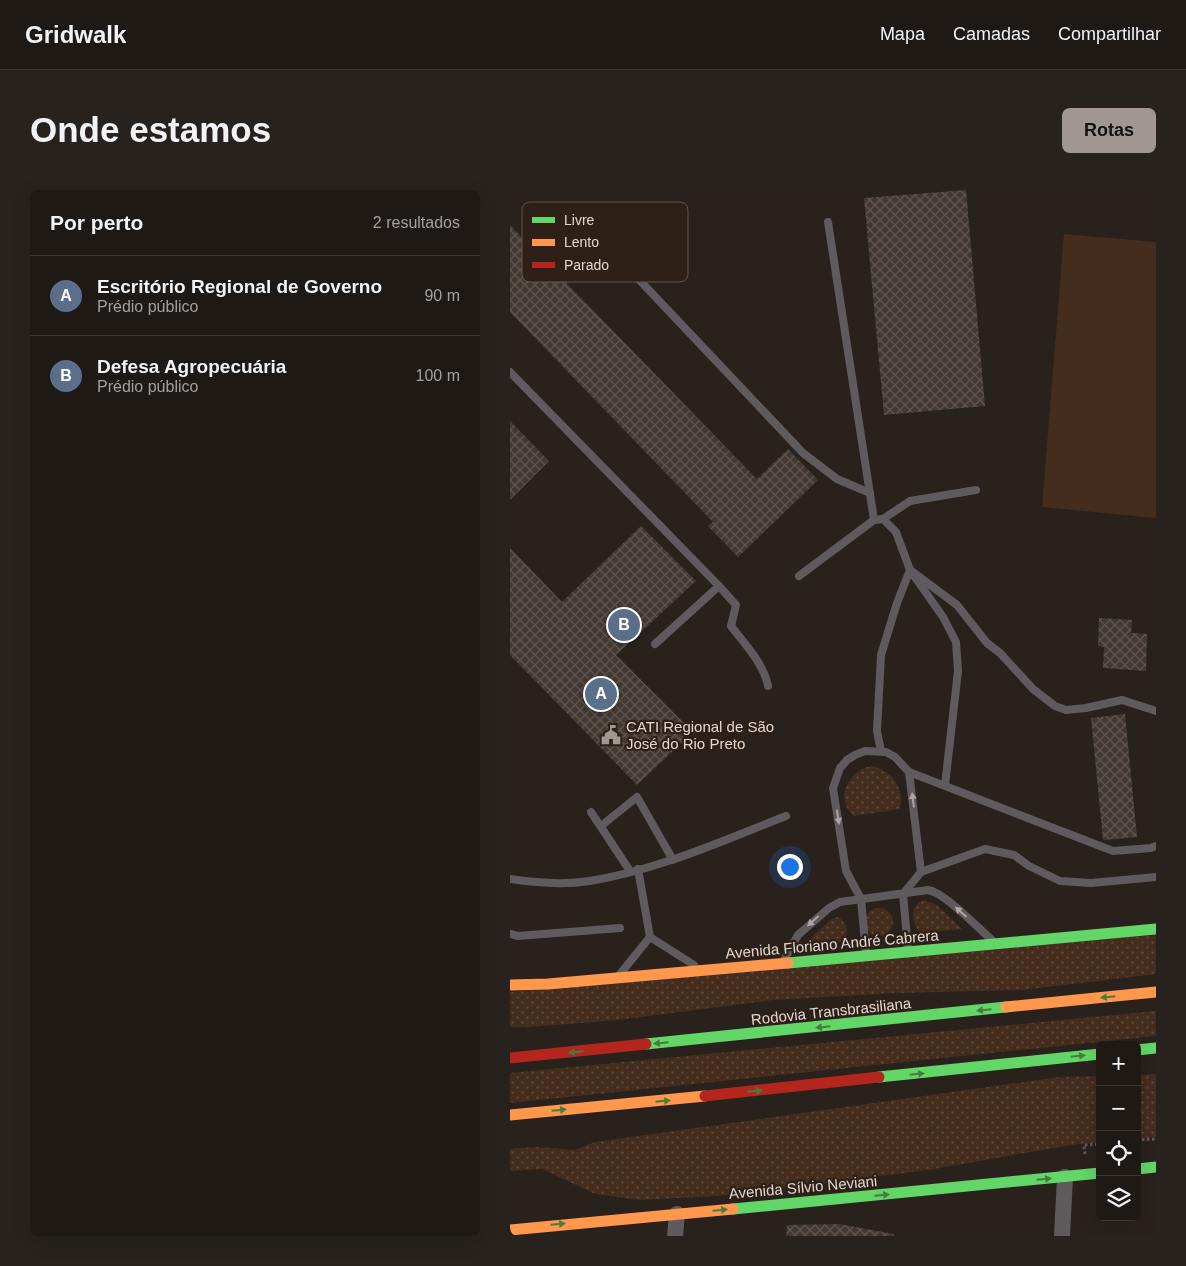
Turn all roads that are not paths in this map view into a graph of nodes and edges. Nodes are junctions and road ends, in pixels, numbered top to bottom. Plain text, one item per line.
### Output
1 (828, 222) dead end
2 (641, 282) edge
3 (510, 372) edge
4 (976, 490) dead end
5 (870, 493) junction
6 (883, 519) junction
7 (874, 520) junction
8 (910, 570) junction
9 (799, 576) dead end
10 (719, 586) junction
11 (655, 644) dead end
12 (768, 686) dead end
13 (1156, 711) edge
14 (881, 752) junction
15 (909, 772) junction
16 (945, 785) junction
17 (591, 812) dead end
18 (786, 816) dead end
19 (601, 826) junction
20 (1156, 846) edge
21 (672, 860) junction
22 (634, 870) junction
23 (921, 872) junction
24 (1156, 877) edge
25 (510, 879) edge
26 (903, 894) junction
27 (861, 899) junction
28 (620, 928) dead end
29 (1156, 929) edge
30 (510, 934) edge
31 (650, 937) junction
32 (997, 945) junction
33 (908, 952) junction
34 (866, 956) junction
35 (782, 964) junction
36 (702, 970) junction
37 (616, 978) junction
38 (510, 985) edge
39 (1156, 992) edge
40 (585, 1039) dead end
41 (625, 1047) junction
42 (1156, 1048) edge
43 (1141, 1050) edge
44 (1096, 1054) edge
45 (510, 1058) edge
46 (619, 1105) junction
47 (510, 1115) edge
48 (582, 1120) dead end
49 (1156, 1167) edge
50 (1141, 1169) edge
51 (1096, 1173) edge
52 (1065, 1177) junction
53 (677, 1214) junction
54 (510, 1230) edge
55 (675, 1236) edge
56 (1062, 1236) edge

1 - 5 lane
2 - 5 lane
3 - 10 lane
4 - 6 lane
5 - 7 lane
6 - 7 lane
6 - 8 lane
7 - 9 lane
8 - 13 lane
8 - 14 lane
8 - 16 lane
10 - 11 lane
10 - 12 lane
14 - 15 lane
14 -> 27 lane
15 - 16 lane
23 -> 15 lane
16 - 20 lane
17 - 19 lane
18 - 21 lane
19 - 21 lane
19 - 22 lane
21 - 22 lane
22 - 25 lane
22 - 31 lane
23 - 24 lane
23 - 26 lane
26 - 27 lane
32 -> 26 lane
26 - 33 lane
27 - 34 lane
27 -> 35 lane
28 - 30 lane
29 - 32 main road, Avenida Floriano André Cabrera
31 - 36 lane
31 - 37 lane
32 - 33 main road, Avenida Floriano André Cabrera
33 - 34 main road, Avenida Floriano André Cabrera
34 - 35 main road, Avenida Floriano André Cabrera
35 - 36 main road, Avenida Floriano André Cabrera
36 - 37 main road, Avenida Floriano André Cabrera
37 - 38 main road, Avenida Floriano André Cabrera
39 -> 41 main road, Rodovia Transbrasiliana
40 - 41 main road
41 -> 45 main road, Rodovia Transbrasiliana
42 - 43 main road
46 -> 44 main road
47 -> 46 main road
46 - 48 main road
49 - 50 main road
51 - 52 main road, Avenida Sílvio Neviani
53 -> 52 main road, Avenida Sílvio Neviani
52 - 56 street
54 -> 53 main road, Avenida Sílvio Neviani
53 - 55 street

